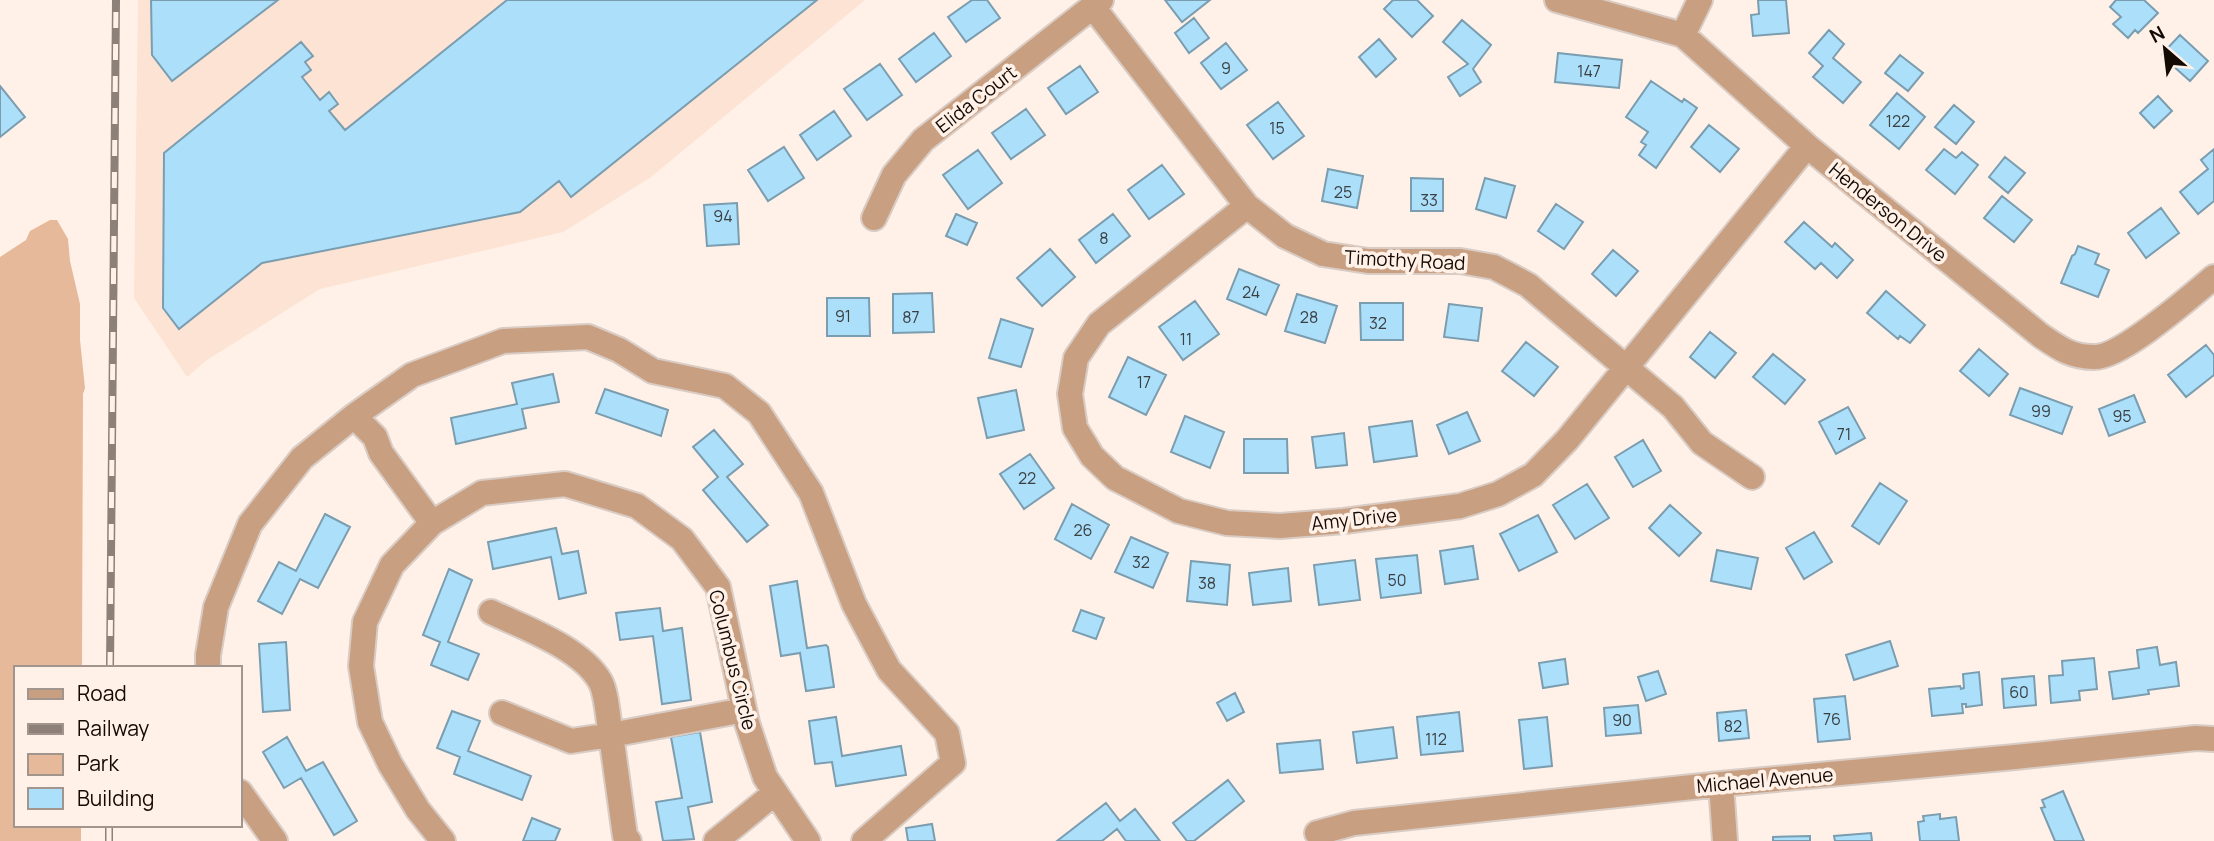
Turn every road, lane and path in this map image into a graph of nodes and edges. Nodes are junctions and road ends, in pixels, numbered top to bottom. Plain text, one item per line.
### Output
1 (1557, 0) edge
2 (1700, 0) edge
3 (1097, 4) edge
4 (1684, 34) junction
5 (1807, 146) junction
6 (1247, 205) junction
7 (874, 218) dead end
8 (2214, 277) edge
9 (1626, 367) junction
10 (354, 416) junction
11 (1752, 477) dead end
12 (432, 523) junction
13 (491, 612) dead end
14 (208, 666) edge
15 (744, 710) junction
16 (502, 713) dead end
17 (611, 735) junction
18 (2214, 740) edge
19 (1721, 784) junction
20 (775, 793) junction
21 (242, 796) edge
22 (1317, 833) dead end
23 (802, 834) edge
24 (262, 836) edge
25 (443, 841) edge
26 (629, 841) edge
27 (716, 841) edge
28 (864, 841) edge
29 (1725, 841) edge

1 - 4 street, Henderson Drive
2 - 4 street
3 - 6 street, Timothy Road
3 - 7 street, Elida Court
4 - 5 street, Henderson Drive
5 - 8 street, Henderson Drive
5 - 9 street, Amy Drive
6 - 9 street, Timothy Road
6 - 9 street, Amy Drive
9 - 11 street, Timothy Road
10 - 12 street
10 - 14 street
10 - 28 street
12 - 15 street, Columbus Circle
12 - 25 street, Columbus Circle
13 - 17 street
15 - 17 street
15 - 20 street, Columbus Circle
16 - 17 street
17 - 26 street
18 - 19 street, Michael Avenue
19 - 22 street, Michael Avenue
19 - 29 street
20 - 23 street, Columbus Circle
20 - 27 street
21 - 24 street

